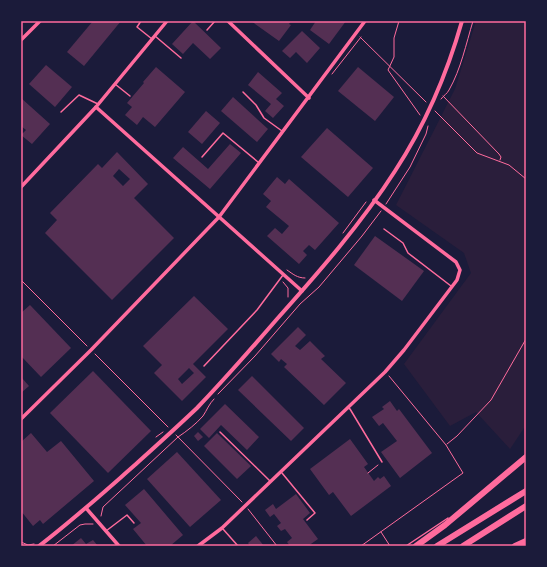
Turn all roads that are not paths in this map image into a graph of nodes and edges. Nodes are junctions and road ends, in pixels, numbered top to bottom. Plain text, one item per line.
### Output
1 (40, 21) edge
2 (142, 21) edge
3 (167, 21) edge
4 (215, 21) edge
5 (228, 21) edge
6 (366, 21) edge
7 (462, 21) edge
8 (206, 30) dead end
9 (154, 38) junction
10 (21, 40) edge
11 (181, 58) dead end
12 (115, 84) junction
13 (243, 92) dead end
14 (130, 96) dead end
15 (309, 98) junction
16 (97, 106) junction
17 (61, 112) dead end
18 (284, 132) junction
19 (202, 157) dead end
20 (260, 163) junction
21 (21, 187) edge
22 (374, 200) junction
23 (219, 217) junction
24 (384, 229) dead end
25 (283, 275) junction
26 (452, 287) junction
27 (302, 291) junction
28 (204, 366) dead end
29 (348, 408) junction
30 (21, 419) edge
31 (220, 432) dead end
32 (526, 453) edge
33 (526, 457) edge
34 (382, 462) road end
35 (510, 470) junction
36 (281, 471) junction
37 (270, 481) junction
38 (526, 491) edge
39 (473, 502) junction
40 (526, 506) edge
41 (86, 508) junction
42 (307, 520) dead end
43 (134, 523) dead end
44 (222, 528) junction
45 (106, 531) junction
46 (526, 541) edge
47 (39, 546) edge
48 (119, 546) edge
49 (198, 546) edge
50 (238, 546) edge
51 (406, 546) edge
52 (416, 546) edge
53 (437, 546) edge
54 (463, 546) edge
55 (515, 546) edge

1 - 10 street
2 - 9 lane
3 - 9 street
4 - 8 lane
5 - 15 street
6 - 15 street
7 - 22 street
9 - 11 lane
9 - 12 street
12 - 14 lane
12 - 16 street
13 - 18 lane
15 - 18 street
16 - 17 lane
16 - 21 street
16 - 23 street
18 - 20 street
19 - 20 lane
20 - 23 street
22 - 26 street
22 - 27 street
23 - 25 street
23 - 30 street
24 - 26 lane
25 - 27 street
25 - 28 lane
26 - 29 street
27 - 41 street
29 - 34 lane
29 - 36 street
31 - 37 lane
32 - 35 highway
33 - 35 highway
35 - 39 highway
36 - 37 street
36 - 42 lane
37 - 44 street
38 - 53 highway
39 - 51 lane
39 - 52 highway
40 - 54 highway
41 - 45 street
41 - 47 street
43 - 45 lane
44 - 49 street
44 - 50 lane
45 - 48 street
46 - 55 highway

